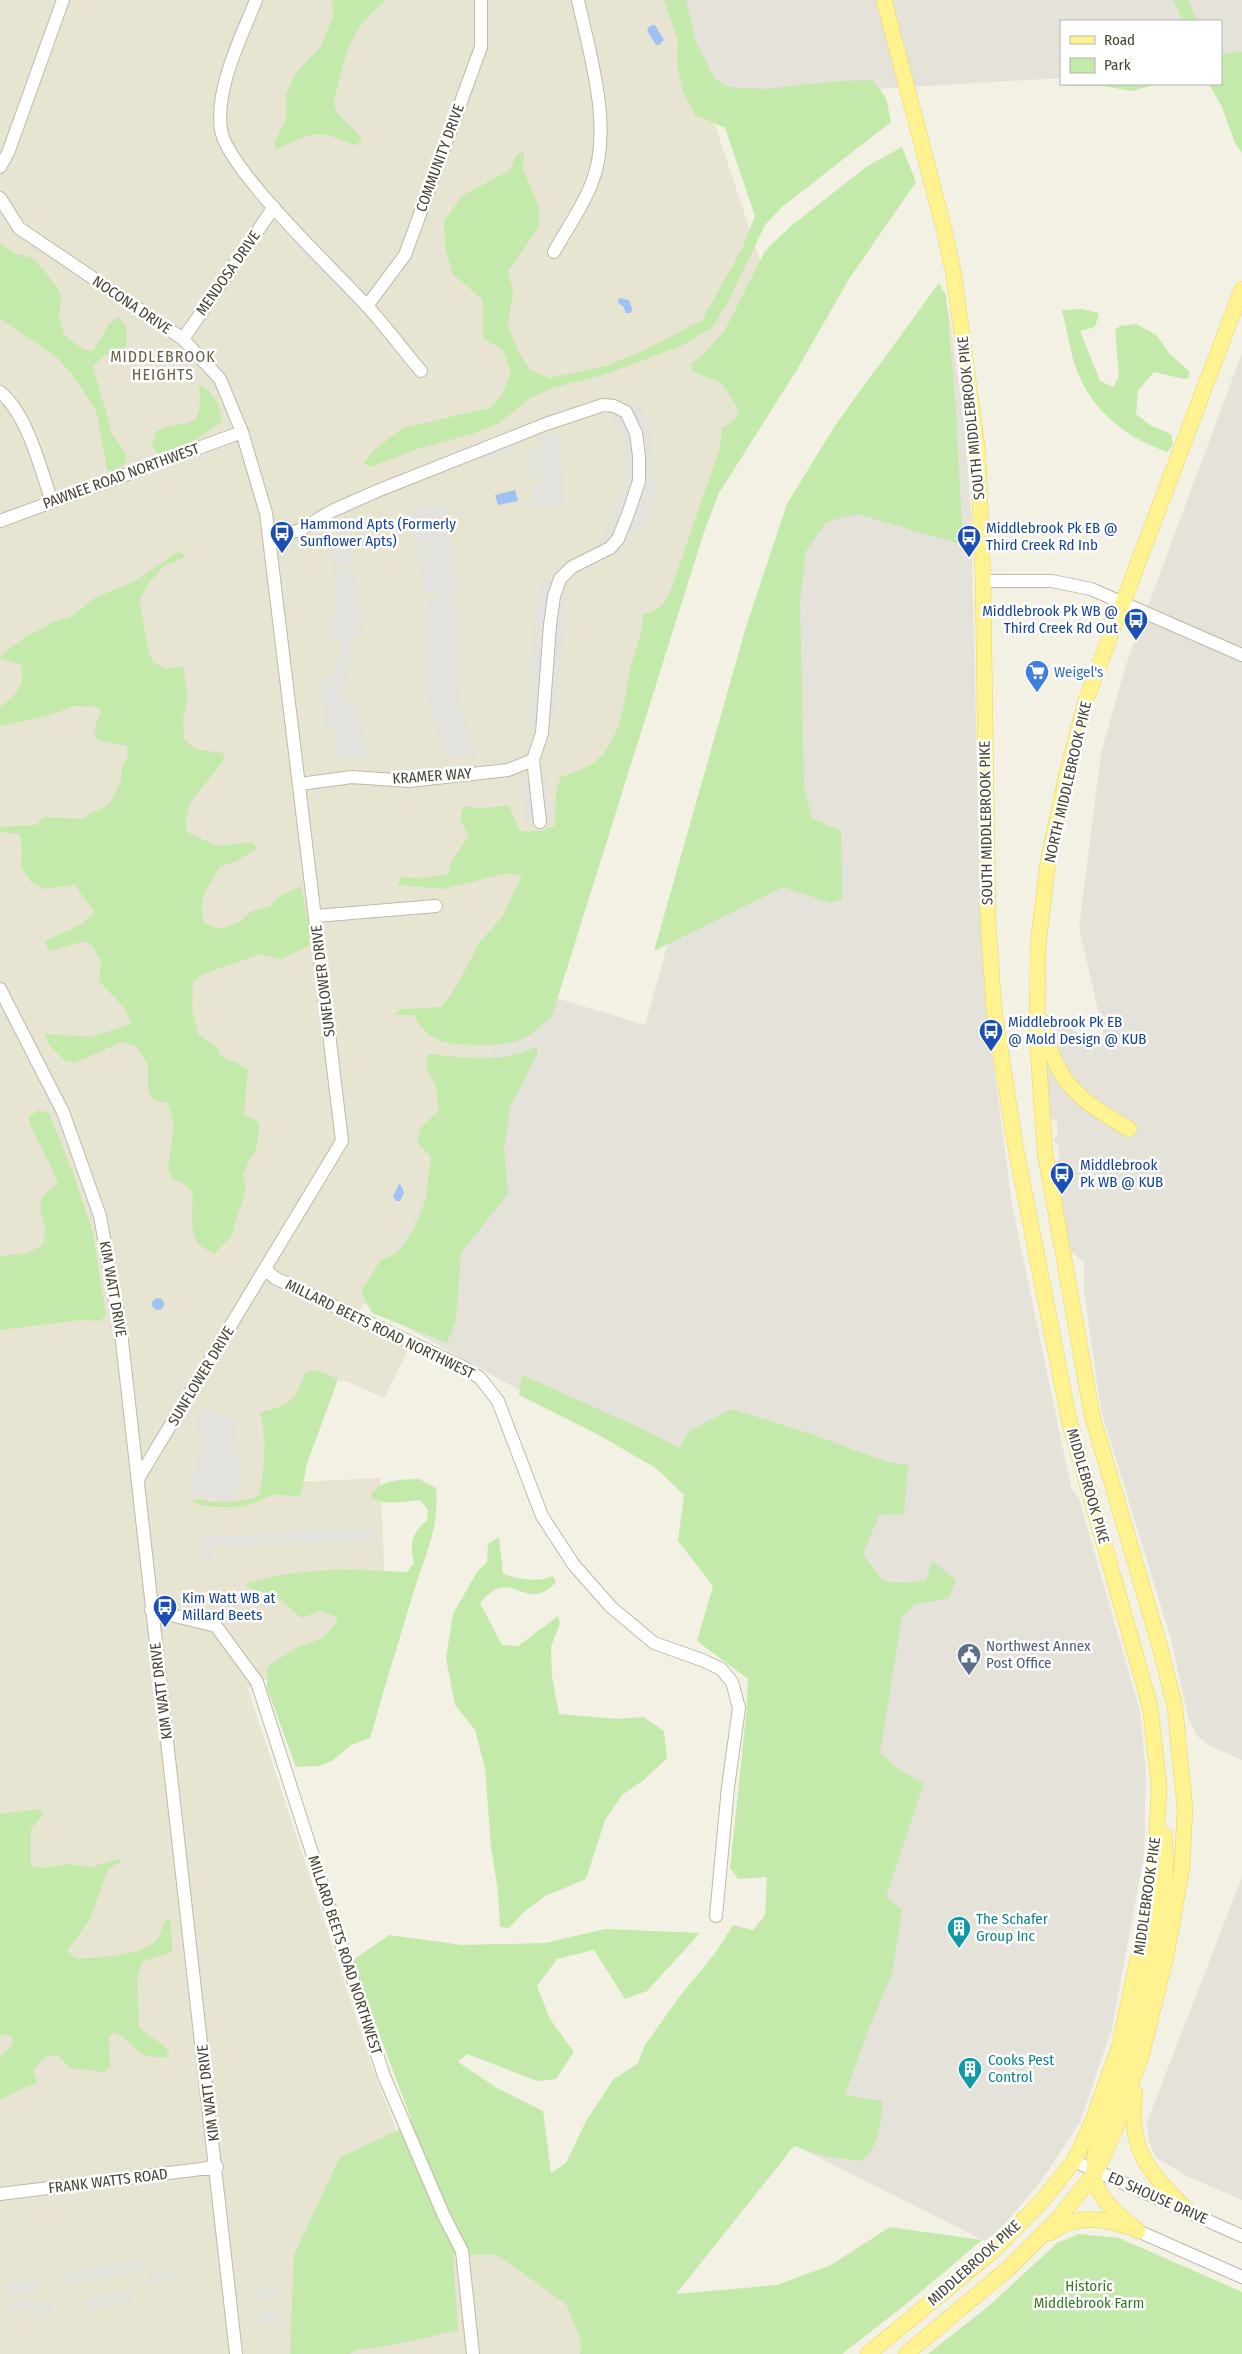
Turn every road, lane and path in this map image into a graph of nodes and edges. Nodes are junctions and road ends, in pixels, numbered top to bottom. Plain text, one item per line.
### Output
1 (63, 0) edge
2 (256, 0) edge
3 (481, 0) edge
4 (578, 0) edge
5 (884, 0) edge
6 (0, 167) edge
7 (0, 198) edge
8 (274, 207) junction
9 (554, 252) dead end
10 (1242, 289) edge
11 (368, 306) junction
12 (183, 339) junction
13 (420, 371) dead end
14 (0, 392) edge
15 (242, 432) junction
16 (52, 502) junction
17 (0, 521) edge
18 (270, 538) junction
19 (983, 582) junction
20 (1123, 601) junction
21 (1242, 655) edge
22 (533, 760) junction
23 (300, 784) junction
24 (540, 822) dead end
25 (436, 906) dead end
26 (316, 916) junction
27 (0, 990) edge
28 (1038, 991) junction
29 (1129, 1129) dead end
30 (1015, 1144) joint
31 (1045, 1152) joint
32 (265, 1269) junction
33 (138, 1479) junction
34 (151, 1610) junction
35 (1159, 1785) junction
36 (716, 1916) dead end
37 (1139, 2062) junction
38 (1074, 2161) junction
39 (217, 2167) junction
40 (1096, 2170) junction
41 (0, 2194) edge
42 (1188, 2212) junction
43 (1138, 2231) junction
44 (1242, 2236) edge
45 (1009, 2268) junction
46 (1242, 2277) edge
47 (236, 2354) edge
48 (473, 2354) edge
49 (868, 2354) edge
50 (906, 2354) edge

1 - 6 street
2 - 8 street
3 - 11 street, COMMUNITY DRIVE
4 - 9 street
5 - 19 main road, SOUTH MIDDLEBROOK PIKE
7 - 12 street, NOCONA DRIVE
8 - 11 street
8 - 12 street, MENDOSA DRIVE
10 - 20 main road, NORTH MIDDLEBROOK PIKE
11 - 13 street
12 - 15 street, NOCONA DRIVE
14 - 16 street
15 - 16 street, PAWNEE ROAD NORTHWEST
15 - 18 street, SUNFLOWER DRIVE
16 - 17 street, PAWNEE ROAD NORTHWEST
18 - 22 street
18 - 23 street, SUNFLOWER DRIVE
19 - 20 street
19 - 30 main road, SOUTH MIDDLEBROOK PIKE
20 - 21 street
20 - 28 main road, NORTH MIDDLEBROOK PIKE
22 - 23 street, KRAMER WAY
22 - 24 street
23 - 26 street, SUNFLOWER DRIVE
25 - 26 street
26 - 32 street, SUNFLOWER DRIVE
27 - 33 street, KIM WATT DRIVE
28 - 29 main road
28 - 31 main road, NORTH MIDDLEBROOK PIKE
30 - 35 main road, MIDDLEBROOK PIKE
31 - 37 main road, MIDDLEBROOK PIKE
32 - 33 street, SUNFLOWER DRIVE
32 - 36 street, MILLARD BEETS ROAD NORTHWEST
33 - 34 street, KIM WATT DRIVE
34 - 39 street, KIM WATT DRIVE
34 - 48 street, MILLARD BEETS ROAD NORTHWEST
35 - 38 main road, MIDDLEBROOK PIKE
35 - 40 main road
37 - 40 main road, MIDDLEBROOK PIKE
37 - 42 main road
38 - 40 street, ED SHOUSE DRIVE
38 - 49 main road, MIDDLEBROOK PIKE
39 - 41 street, FRANK WATTS ROAD
39 - 47 street, KIM WATT DRIVE
40 - 42 street, ED SHOUSE DRIVE
40 - 43 main road
40 - 45 main road, MIDDLEBROOK PIKE
42 - 44 street, ED SHOUSE DRIVE
43 - 45 main road
43 - 46 street
45 - 50 main road, MIDDLEBROOK PIKE

